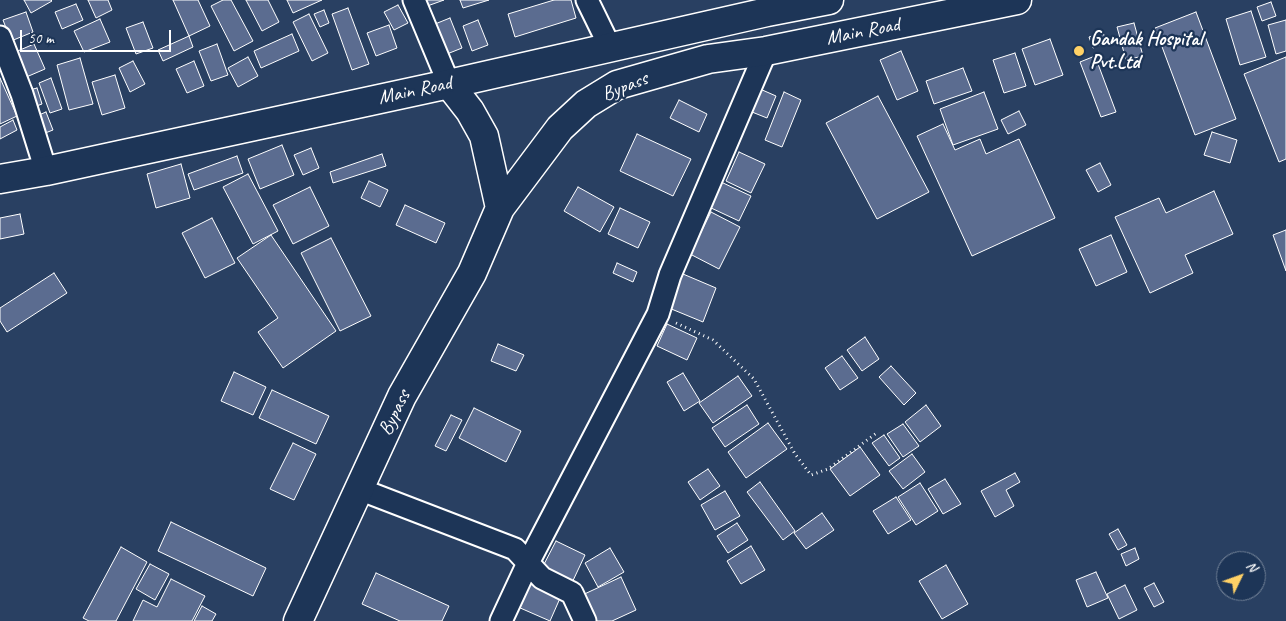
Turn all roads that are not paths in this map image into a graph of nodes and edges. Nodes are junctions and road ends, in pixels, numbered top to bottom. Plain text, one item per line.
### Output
1 (414, 0) edge
2 (587, 0) edge
3 (828, 0) edge
4 (1017, 0) edge
5 (958, 6) edge
6 (0, 37) edge
7 (610, 47) junction
8 (766, 51) junction
9 (708, 59) joint
10 (449, 84) junction
11 (46, 171) junction
12 (0, 180) edge
13 (500, 208) junction
14 (359, 489) junction
15 (528, 563) junction
16 (298, 621) edge
17 (501, 621) edge
18 (585, 621) edge

1 - 10 street
2 - 7 street
3 - 7 main road, Main Road
4 - 5 main road, Main Road
5 - 8 main road, Main Road
6 - 11 street
7 - 10 main road, Main Road
8 - 9 main road, Main Road
8 - 15 street
9 - 13 main road, Bypass
10 - 11 main road, Main Road
10 - 13 main road
11 - 12 main road, Main Road
13 - 14 main road, Bypass
14 - 15 street
14 - 16 main road, Bypass
15 - 17 street
15 - 18 street

